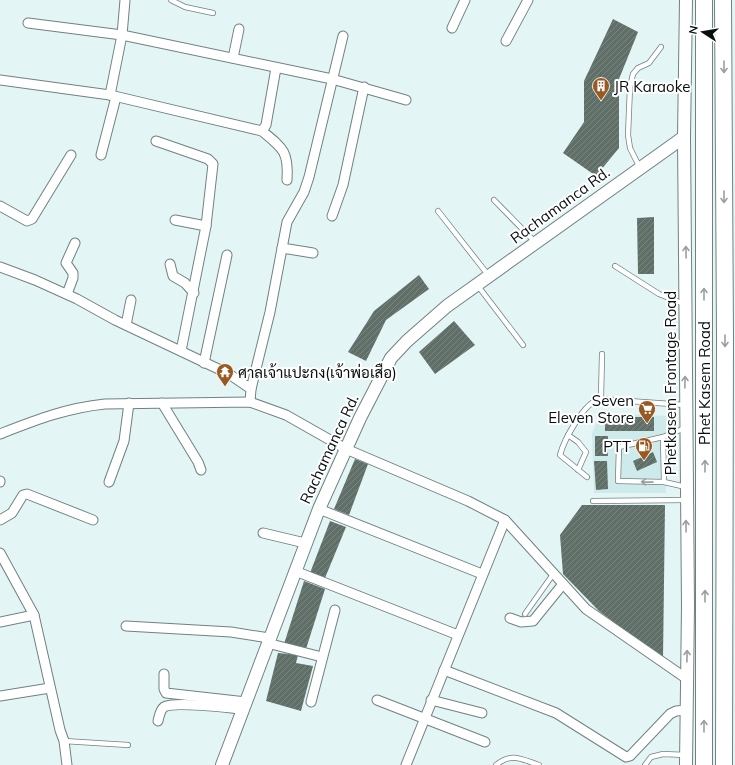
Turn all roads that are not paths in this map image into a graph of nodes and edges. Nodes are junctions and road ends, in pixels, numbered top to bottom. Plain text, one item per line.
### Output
1 (125, 0) edge
2 (171, 0) edge
3 (465, 0) edge
4 (528, 0) edge
5 (686, 0) edge
6 (704, 0) edge
7 (724, 0) edge
8 (214, 13) dead end
9 (28, 23) dead end
10 (452, 28) dead end
11 (239, 29) dead end
12 (122, 35) junction
13 (343, 36) dead end
14 (506, 41) dead end
15 (661, 47) dead end
16 (232, 58) junction
17 (276, 68) junction
18 (332, 79) junction
19 (0, 80) edge
20 (364, 87) junction
21 (113, 96) junction
22 (406, 100) dead end
23 (262, 131) junction
24 (684, 137) junction
25 (156, 141) dead end
26 (71, 154) dead end
27 (101, 155) dead end
28 (640, 168) junction
29 (287, 180) dead end
30 (494, 200) dead end
31 (0, 206) edge
32 (438, 211) dead end
33 (332, 216) dead end
34 (175, 220) dead end
35 (206, 226) junction
36 (75, 243) dead end
37 (536, 243) junction
38 (282, 248) junction
39 (313, 253) dead end
40 (227, 255) dead end
41 (170, 264) dead end
42 (616, 266) dead end
43 (0, 267) edge
44 (489, 276) junction
45 (477, 285) junction
46 (194, 293) junction
47 (67, 294) junction
48 (131, 300) dead end
49 (686, 305) junction
50 (126, 325) junction
51 (523, 344) dead end
52 (181, 352) junction
53 (602, 354) dead end
54 (204, 362) junction
55 (251, 389) junction
56 (600, 399) junction
57 (250, 402) junction
58 (162, 403) junction
59 (129, 404) junction
60 (685, 405) junction
61 (686, 428) junction
62 (0, 434) edge
63 (568, 436) junction
64 (663, 437) junction
65 (346, 449) junction
66 (201, 470) dead end
67 (578, 470) junction
68 (587, 477) dead end
69 (109, 482) dead end
70 (664, 482) junction
71 (686, 486) junction
72 (593, 500) dead end
73 (686, 500) junction
74 (319, 509) junction
75 (0, 520) edge
76 (93, 520) dead end
77 (505, 520) junction
78 (264, 533) dead end
79 (306, 543) junction
80 (0, 552) edge
81 (735, 553) edge
82 (295, 571) junction
83 (554, 573) junction
84 (482, 574) junction
85 (563, 584) junction
86 (335, 610) dead end
87 (525, 614) dead end
88 (34, 615) junction
89 (510, 618) dead end
90 (0, 622) edge
91 (126, 626) dead end
92 (724, 630) junction
93 (458, 635) junction
94 (268, 640) junction
95 (322, 657) junction
96 (444, 670) junction
97 (164, 674) dead end
98 (687, 679) junction
99 (50, 688) junction
100 (0, 696) edge
101 (377, 700) dead end
102 (432, 700) junction
103 (311, 702) dead end
104 (244, 706) junction
105 (687, 710) junction
106 (482, 712) dead end
107 (424, 720) junction
108 (158, 721) dead end
109 (64, 741) junction
110 (485, 742) dead end
111 (128, 745) dead end
112 (686, 760) edge
113 (68, 765) edge
114 (222, 765) edge
115 (406, 765) edge
116 (496, 765) edge
117 (539, 765) edge
118 (645, 765) edge
119 (704, 765) edge
120 (724, 765) edge

1 - 12 street
2 - 8 lane
3 - 10 street
4 - 14 street
5 - 24 street, Phetkasem Frontage Road
119 -> 6 highway, Phet Kasem Road
7 -> 92 highway, Phet Kasem Road
9 - 12 street
11 - 16 street
12 - 16 street
12 - 21 street
13 - 18 street
15 - 28 lane
16 - 17 street
17 - 18 street
17 - 23 street
18 - 20 street
18 - 38 street
19 - 21 street
20 - 22 street
20 - 33 street
21 - 23 street
21 - 27 street
23 - 29 street
24 - 28 street, Rachamanca Rd.
49 -> 24 street, Phetkasem Frontage Road
25 - 35 street
26 - 31 street
28 - 37 street, Rachamanca Rd.
30 - 37 lane
32 - 44 lane
34 - 35 street
35 - 46 street
36 - 47 street
37 - 44 street, Rachamanca Rd.
38 - 39 street
38 - 55 street
40 - 54 street
41 - 46 street
42 - 49 lane
43 - 47 street
44 - 45 street, Rachamanca Rd.
45 - 51 lane
45 - 65 street, Rachamanca Rd.
46 - 52 street
47 - 50 street
48 - 50 street
60 -> 49 street, Phetkasem Frontage Road
50 - 52 street
52 - 54 street
53 - 56 lane
54 - 55 street
55 - 57 street
56 - 60 lane
56 - 63 lane
57 - 58 street
57 - 65 street
58 - 59 street
58 - 66 street
59 - 62 street
59 - 69 street
60 - 61 street, Phetkasem Frontage Road
61 - 64 lane
61 - 71 street, Phetkasem Frontage Road
63 - 67 lane
63 - 67 lane
64 - 70 lane
70 -> 64 lane
65 - 74 street, Rachamanca Rd.
65 - 77 street
67 - 68 lane
70 - 71 lane
71 - 73 street, Phetkasem Frontage Road
72 - 73 lane
98 -> 73 street, Phetkasem Frontage Road
74 - 79 street, Rachamanca Rd.
74 - 84 street
75 - 76 street
77 - 83 street
77 - 84 street
78 - 79 street
79 - 82 street, Rachamanca Rd.
80 - 88 street
81 - 92 highway
82 - 93 street
82 - 94 street, Rachamanca Rd.
83 - 85 street
83 - 87 lane
84 - 93 street
85 - 89 street
85 - 98 street
86 - 95 street
88 - 90 street
88 - 99 street
91 - 94 street
92 - 120 highway, Phet Kasem Road
93 - 96 street
94 - 95 street
94 - 104 street, Rachamanca Rd.
95 - 103 street
96 - 102 street
96 - 105 street
97 - 104 street
98 - 105 street, Phetkasem Frontage Road
99 - 100 street
99 - 109 street
101 - 107 street
102 - 106 street
102 - 107 street
104 - 108 street
104 - 114 street, Rachamanca Rd.
105 - 112 street, Phetkasem Frontage Road
107 - 110 street
107 - 115 street
109 - 111 lane
109 - 113 street
112 - 118 lane
116 - 117 lane

